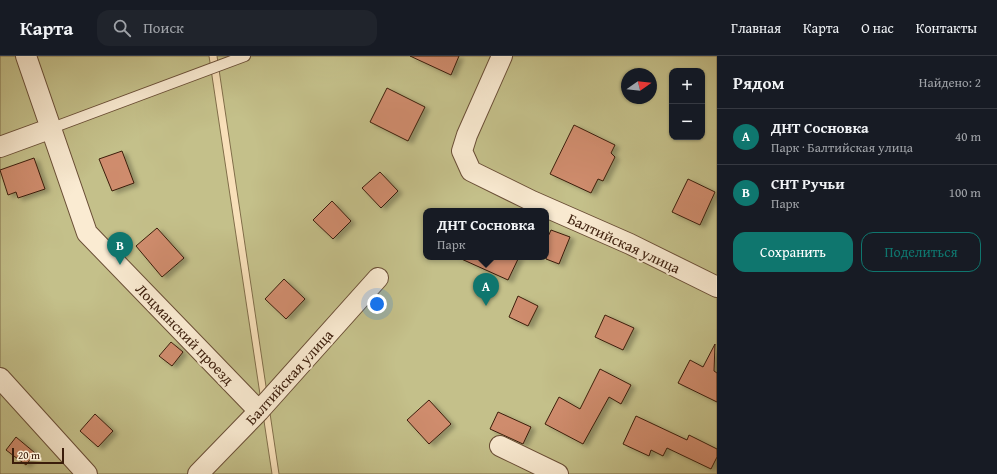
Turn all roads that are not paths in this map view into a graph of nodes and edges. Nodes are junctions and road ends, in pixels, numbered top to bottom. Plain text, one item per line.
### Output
1 (26, 56) edge
2 (245, 56) edge
3 (502, 56) edge
4 (52, 128) junction
5 (0, 147) edge
6 (548, 208) edge
7 (549, 208) edge
8 (378, 278) dead end
9 (717, 287) edge
10 (0, 378) edge
11 (259, 411) junction
12 (500, 446) dead end
13 (87, 474) edge
14 (198, 474) edge
15 (558, 474) edge

1 - 4 street, Лоцманский проезд
2 - 4 lane
3 - 6 street, Балтийская улица
4 - 5 street
4 - 11 street, Лоцманский проезд
7 - 9 street, Балтийская улица
8 - 11 street, Балтийская улица
10 - 13 street
11 - 14 street, Балтийская улица
12 - 15 street

